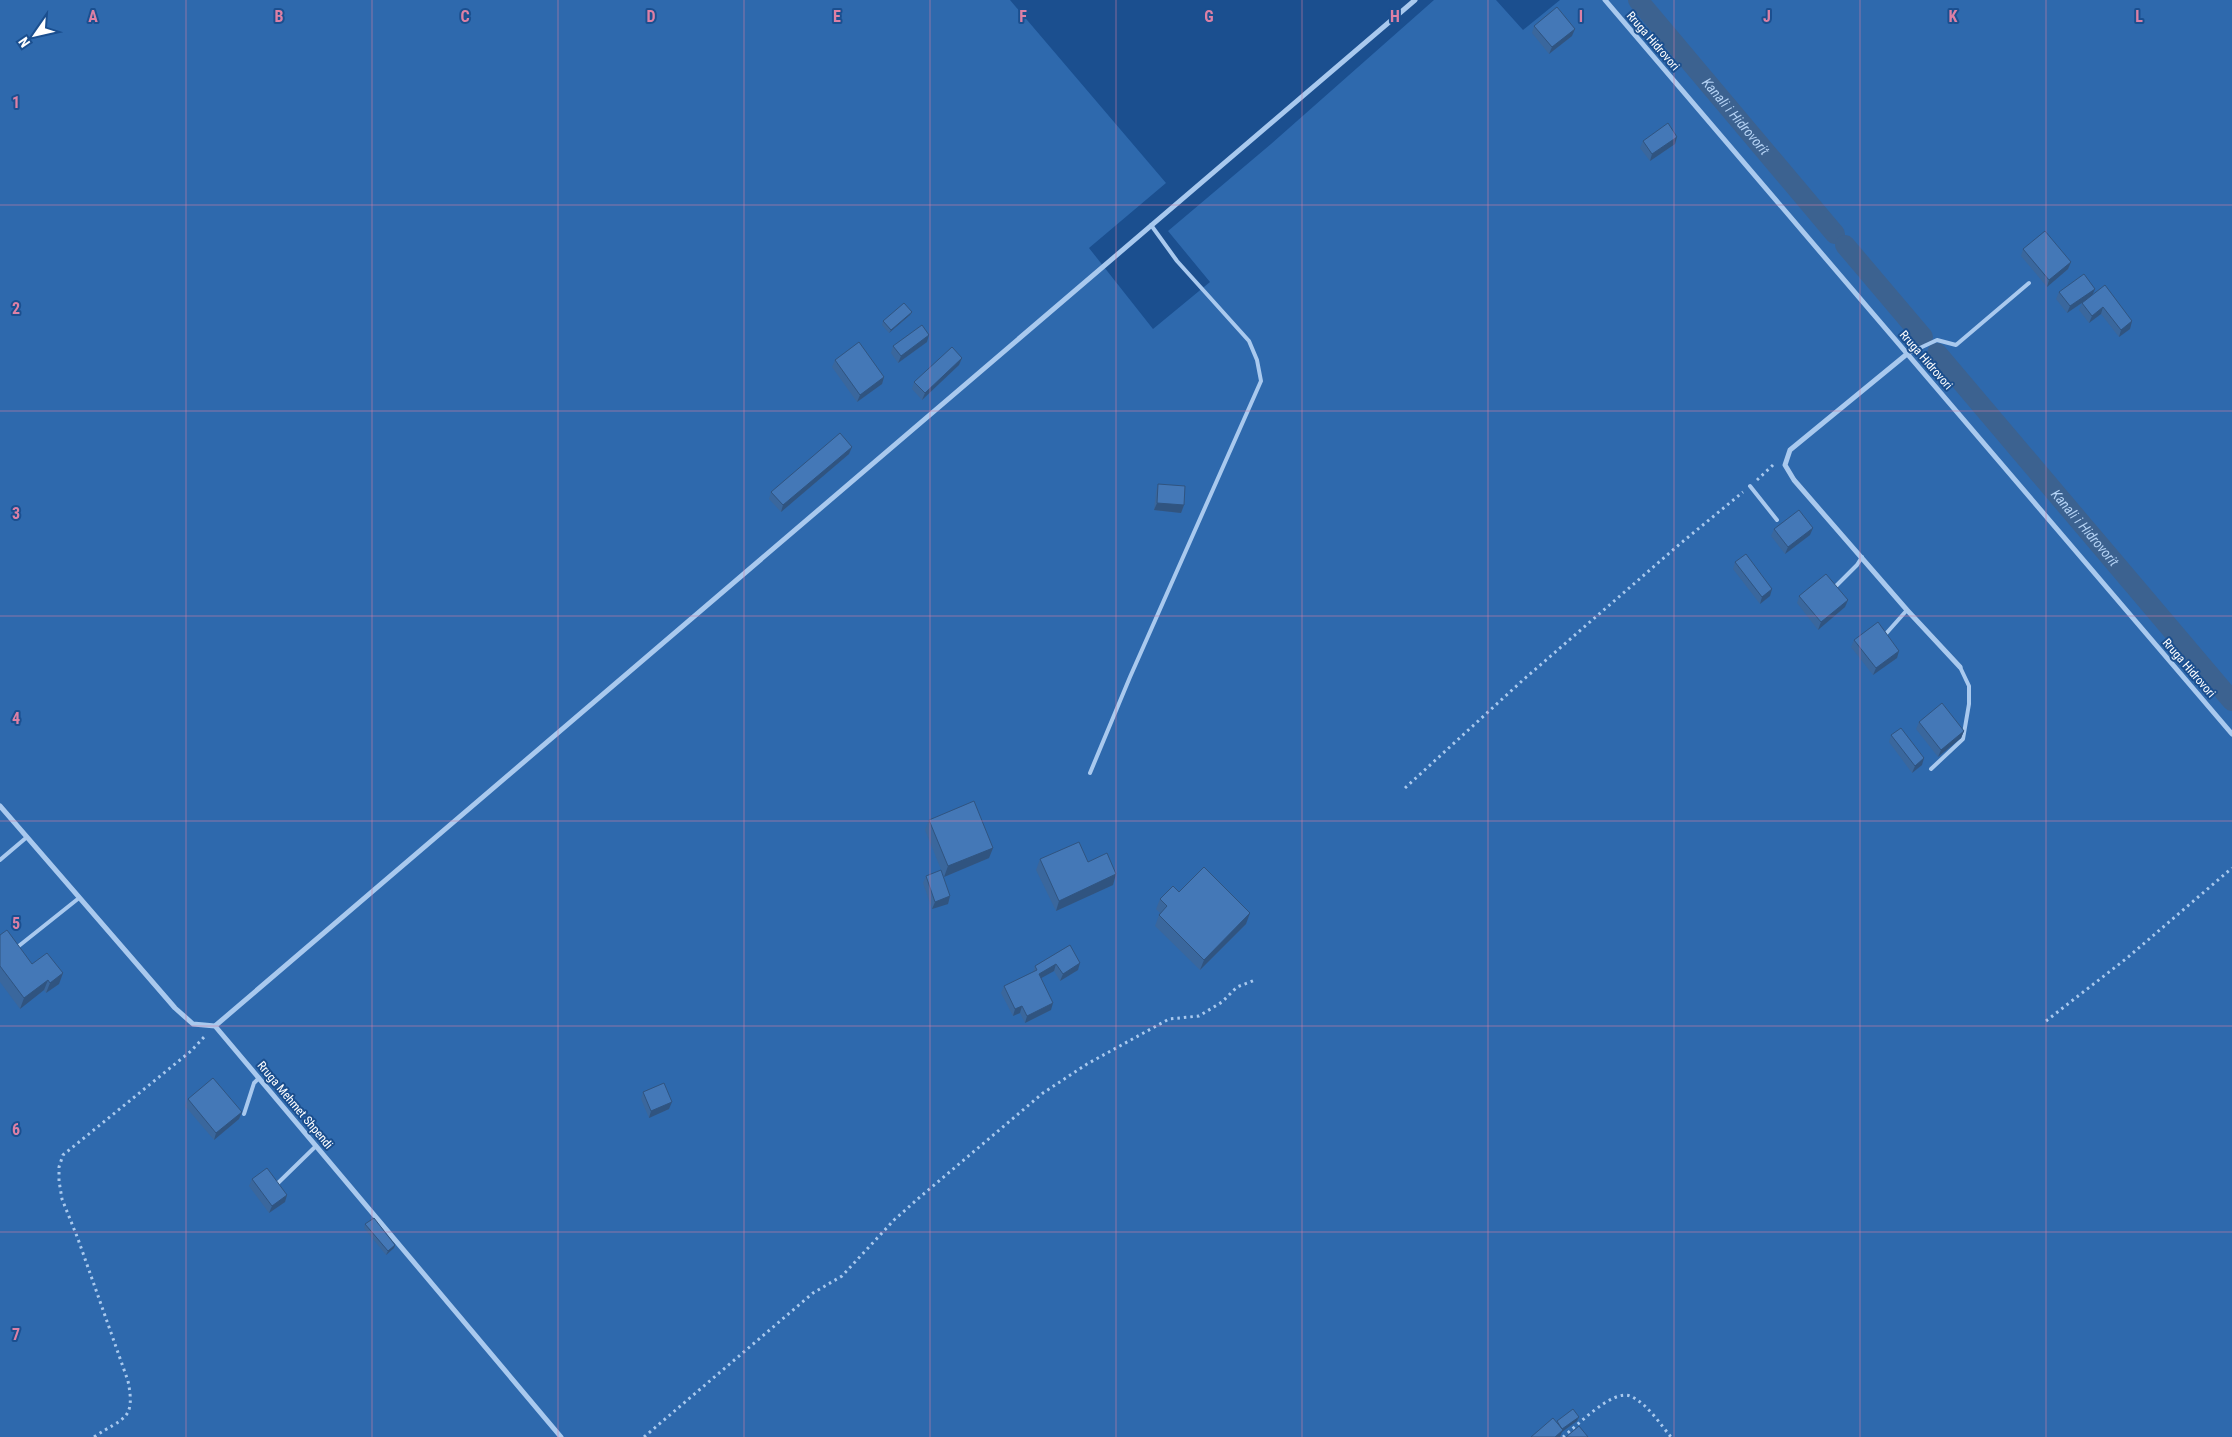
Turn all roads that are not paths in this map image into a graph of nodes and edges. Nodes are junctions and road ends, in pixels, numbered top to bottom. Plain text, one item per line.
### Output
1 (1415, 0) edge
2 (1605, 0) edge
3 (1151, 226) junction
4 (2029, 283) dead end
5 (1907, 354) junction
6 (1750, 486) road end
7 (1777, 520) dead end
8 (1862, 557) junction
9 (1832, 590) edge
10 (1907, 610) junction
11 (1883, 637) edge
12 (1960, 667) joint
13 (2232, 734) edge
14 (1931, 769) dead end
15 (1090, 773) dead end
16 (0, 806) edge
17 (27, 837) junction
18 (0, 860) edge
19 (79, 898) junction
20 (15, 949) edge
21 (215, 1026) junction
22 (259, 1078) junction
23 (244, 1114) dead end
24 (316, 1146) junction
25 (278, 1183) edge
26 (561, 1437) edge

1 - 3 street
2 - 5 street, Rruga Hidrovori
3 - 15 lane
3 - 21 street
4 - 5 lane
5 - 8 street
5 - 13 street, Rruga Hidrovori
6 - 7 lane
8 - 9 lane
8 - 10 street
10 - 11 lane
10 - 12 street
12 - 14 lane
16 - 17 street
17 - 18 lane
17 - 19 street
19 - 20 lane
19 - 21 street
21 - 22 street, Rruga Mehmet Shpendi
22 - 23 lane
22 - 24 street, Rruga Mehmet Shpendi
24 - 25 lane
24 - 26 street, Rruga Mehmet Shpendi

